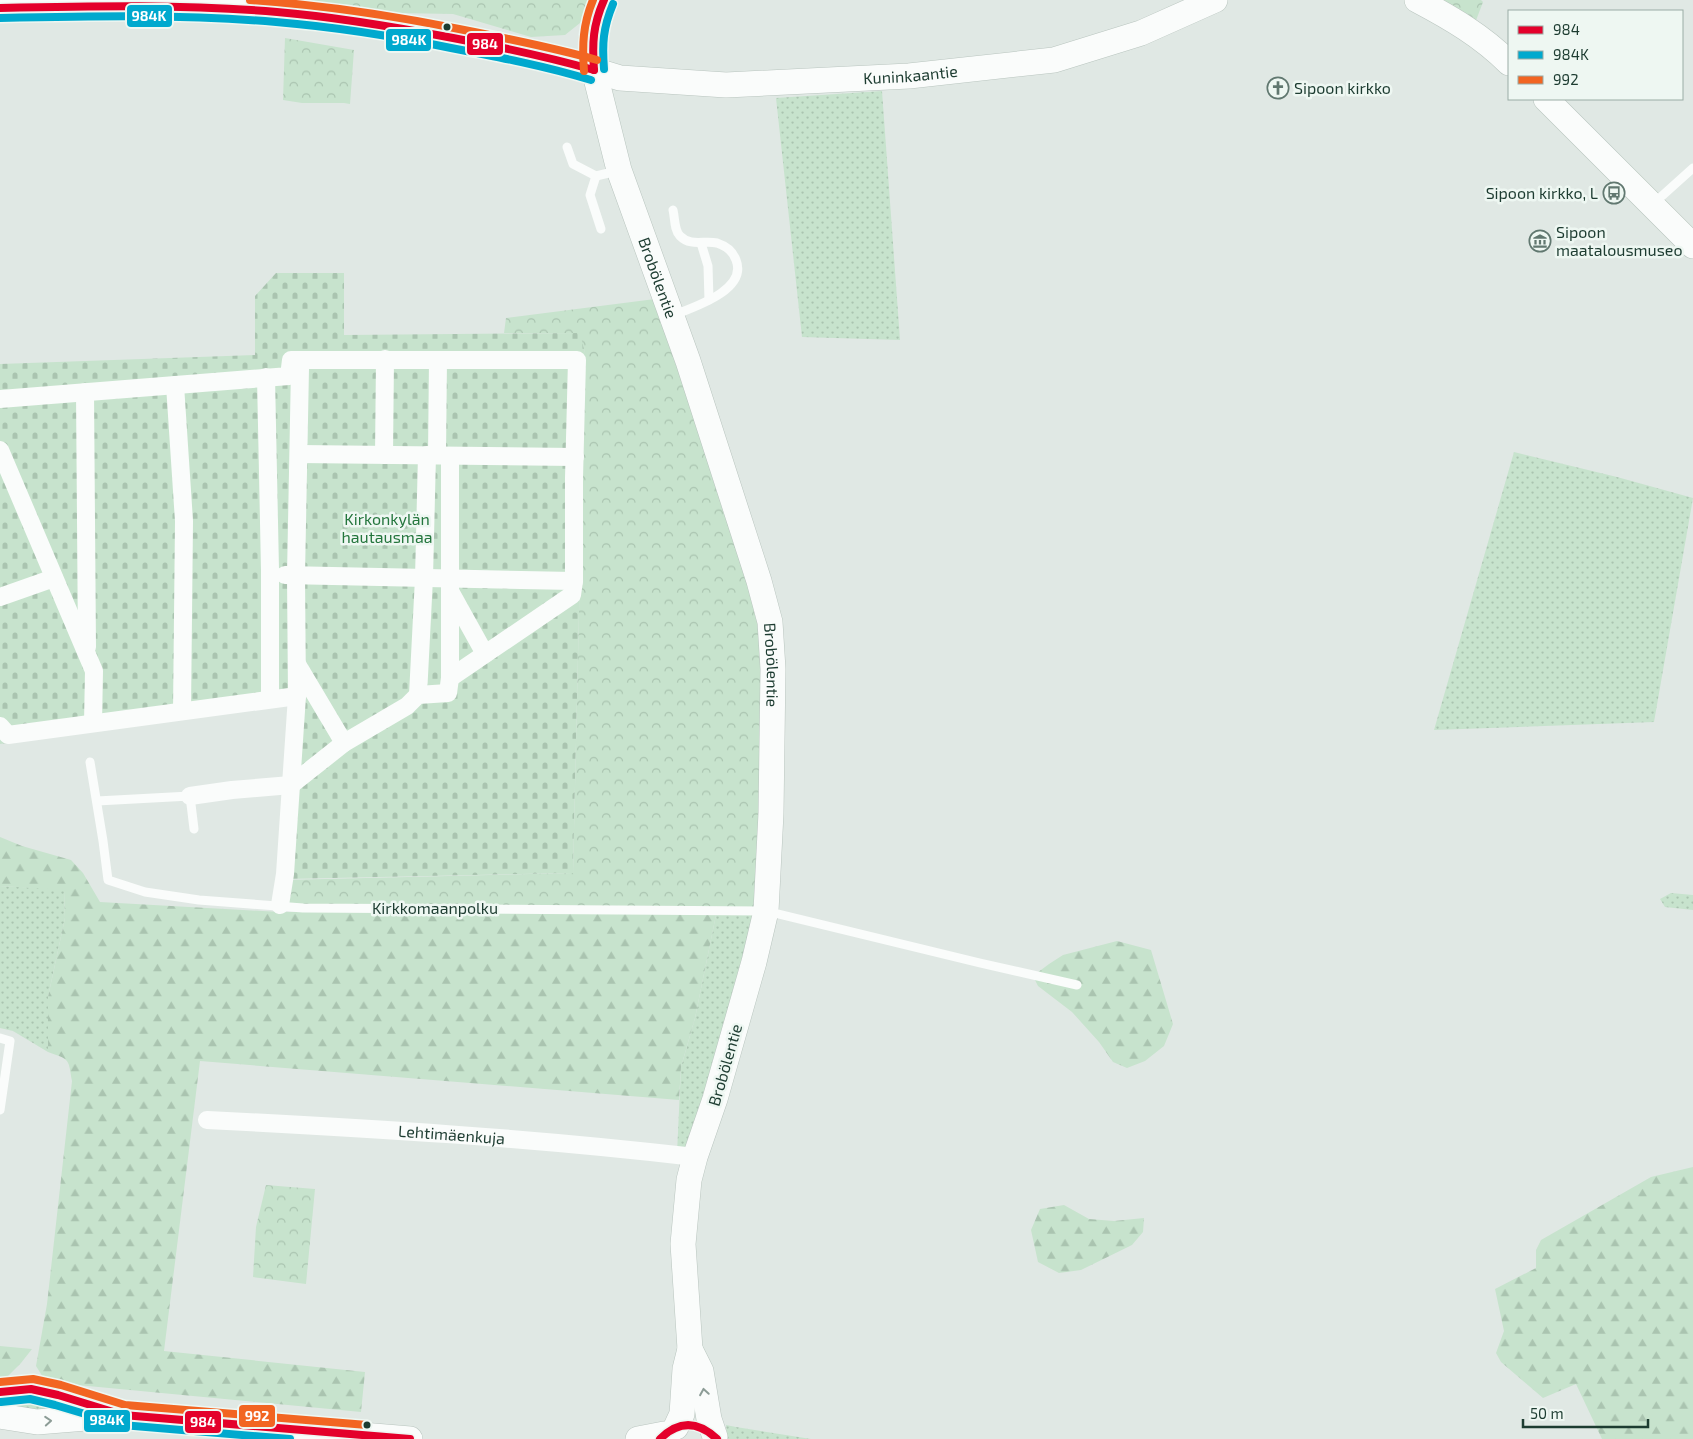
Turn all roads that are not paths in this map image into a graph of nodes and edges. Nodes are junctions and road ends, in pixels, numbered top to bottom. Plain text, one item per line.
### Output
1 (604, 0) edge
2 (1215, 0) edge
3 (1417, 0) edge
4 (1, 6) edge
5 (1508, 62) edge
6 (594, 70) junction
7 (1547, 100) edge
8 (567, 147) dead end
9 (1693, 168) edge
10 (608, 173) junction
11 (1651, 205) junction
12 (673, 210) dead end
13 (601, 229) dead end
14 (701, 243) junction
15 (1693, 246) edge
16 (709, 300) junction
17 (671, 316) junction
18 (291, 360) junction
19 (385, 360) junction
20 (438, 360) junction
21 (266, 377) junction
22 (175, 385) junction
23 (85, 392) junction
24 (0, 399) edge
25 (299, 454) junction
26 (384, 455) junction
27 (438, 455) junction
28 (574, 457) junction
29 (2, 460) edge
30 (296, 575) junction
31 (270, 576) junction
32 (54, 578) junction
33 (424, 578) junction
34 (574, 581) junction
35 (449, 584) junction
36 (0, 597) edge
37 (485, 654) junction
38 (88, 656) junction
39 (296, 663) junction
40 (450, 678) junction
41 (418, 695) junction
42 (297, 696) junction
43 (270, 699) junction
44 (182, 711) junction
45 (93, 724) junction
46 (0, 726) edge
47 (344, 743) junction
48 (90, 762) dead end
49 (291, 785) junction
50 (190, 796) junction
51 (97, 801) junction
52 (194, 829) dead end
53 (280, 905) junction
54 (766, 910) junction
55 (1077, 985) dead end
56 (0, 1038) edge
57 (0, 1110) edge
58 (207, 1120) dead end
59 (695, 1156) junction
60 (690, 1349) junction
61 (0, 1392) edge
62 (123, 1415) junction
63 (0, 1416) edge
64 (667, 1433) edge
65 (716, 1438) edge
66 (410, 1439) edge
67 (638, 1439) edge

1 - 6 street, Brobölentie
2 - 6 street, Kuninkaantie
3 - 5 street
4 - 6 street, Kuninkaantie
6 - 10 street, Brobölentie
7 - 11 street
8 - 10 lane
9 - 11 lane
10 - 13 lane
10 - 17 street, Brobölentie
11 - 15 street
12 - 14 lane
14 - 16 lane
14 - 16 lane
16 - 17 lane
17 - 54 street, Brobölentie
18 - 19 street
18 - 21 street
18 - 25 street
19 - 20 street
19 - 26 street
20 - 27 street
20 - 28 street
21 - 22 street
21 - 31 street
22 - 23 street
22 - 44 street
23 - 24 street
23 - 38 street
25 - 26 street
25 - 30 street
26 - 27 street
27 - 28 street
27 - 33 street
27 - 35 street
28 - 34 street
29 - 32 street
30 - 31 street
30 - 33 street
30 - 39 street
31 - 43 street
32 - 36 street
32 - 38 street
33 - 35 street
33 - 41 street
34 - 35 street
34 - 37 street
35 - 37 street
35 - 40 street
37 - 40 street
38 - 45 street
39 - 42 street
39 - 47 street
40 - 41 street
41 - 47 street
42 - 43 street
42 - 49 street
43 - 44 street
44 - 45 street
45 - 46 street
47 - 49 street
48 - 51 lane
49 - 50 street
49 - 53 street
50 - 51 lane
50 - 52 lane
51 - 53 lane, Kirkkomaanpolku
53 - 54 lane, Kirkkomaanpolku
54 - 55 lane, Kirkkomaanpolku
54 - 59 street, Brobölentie
56 - 57 lane
58 - 59 street, Lehtimäenkuja
59 - 60 street, Brobölentie
60 - 64 street, Brobölentie
65 -> 60 street, Brobölentie
61 - 62 street
63 -> 62 street
62 - 66 street
64 - 65 street
64 - 67 street

